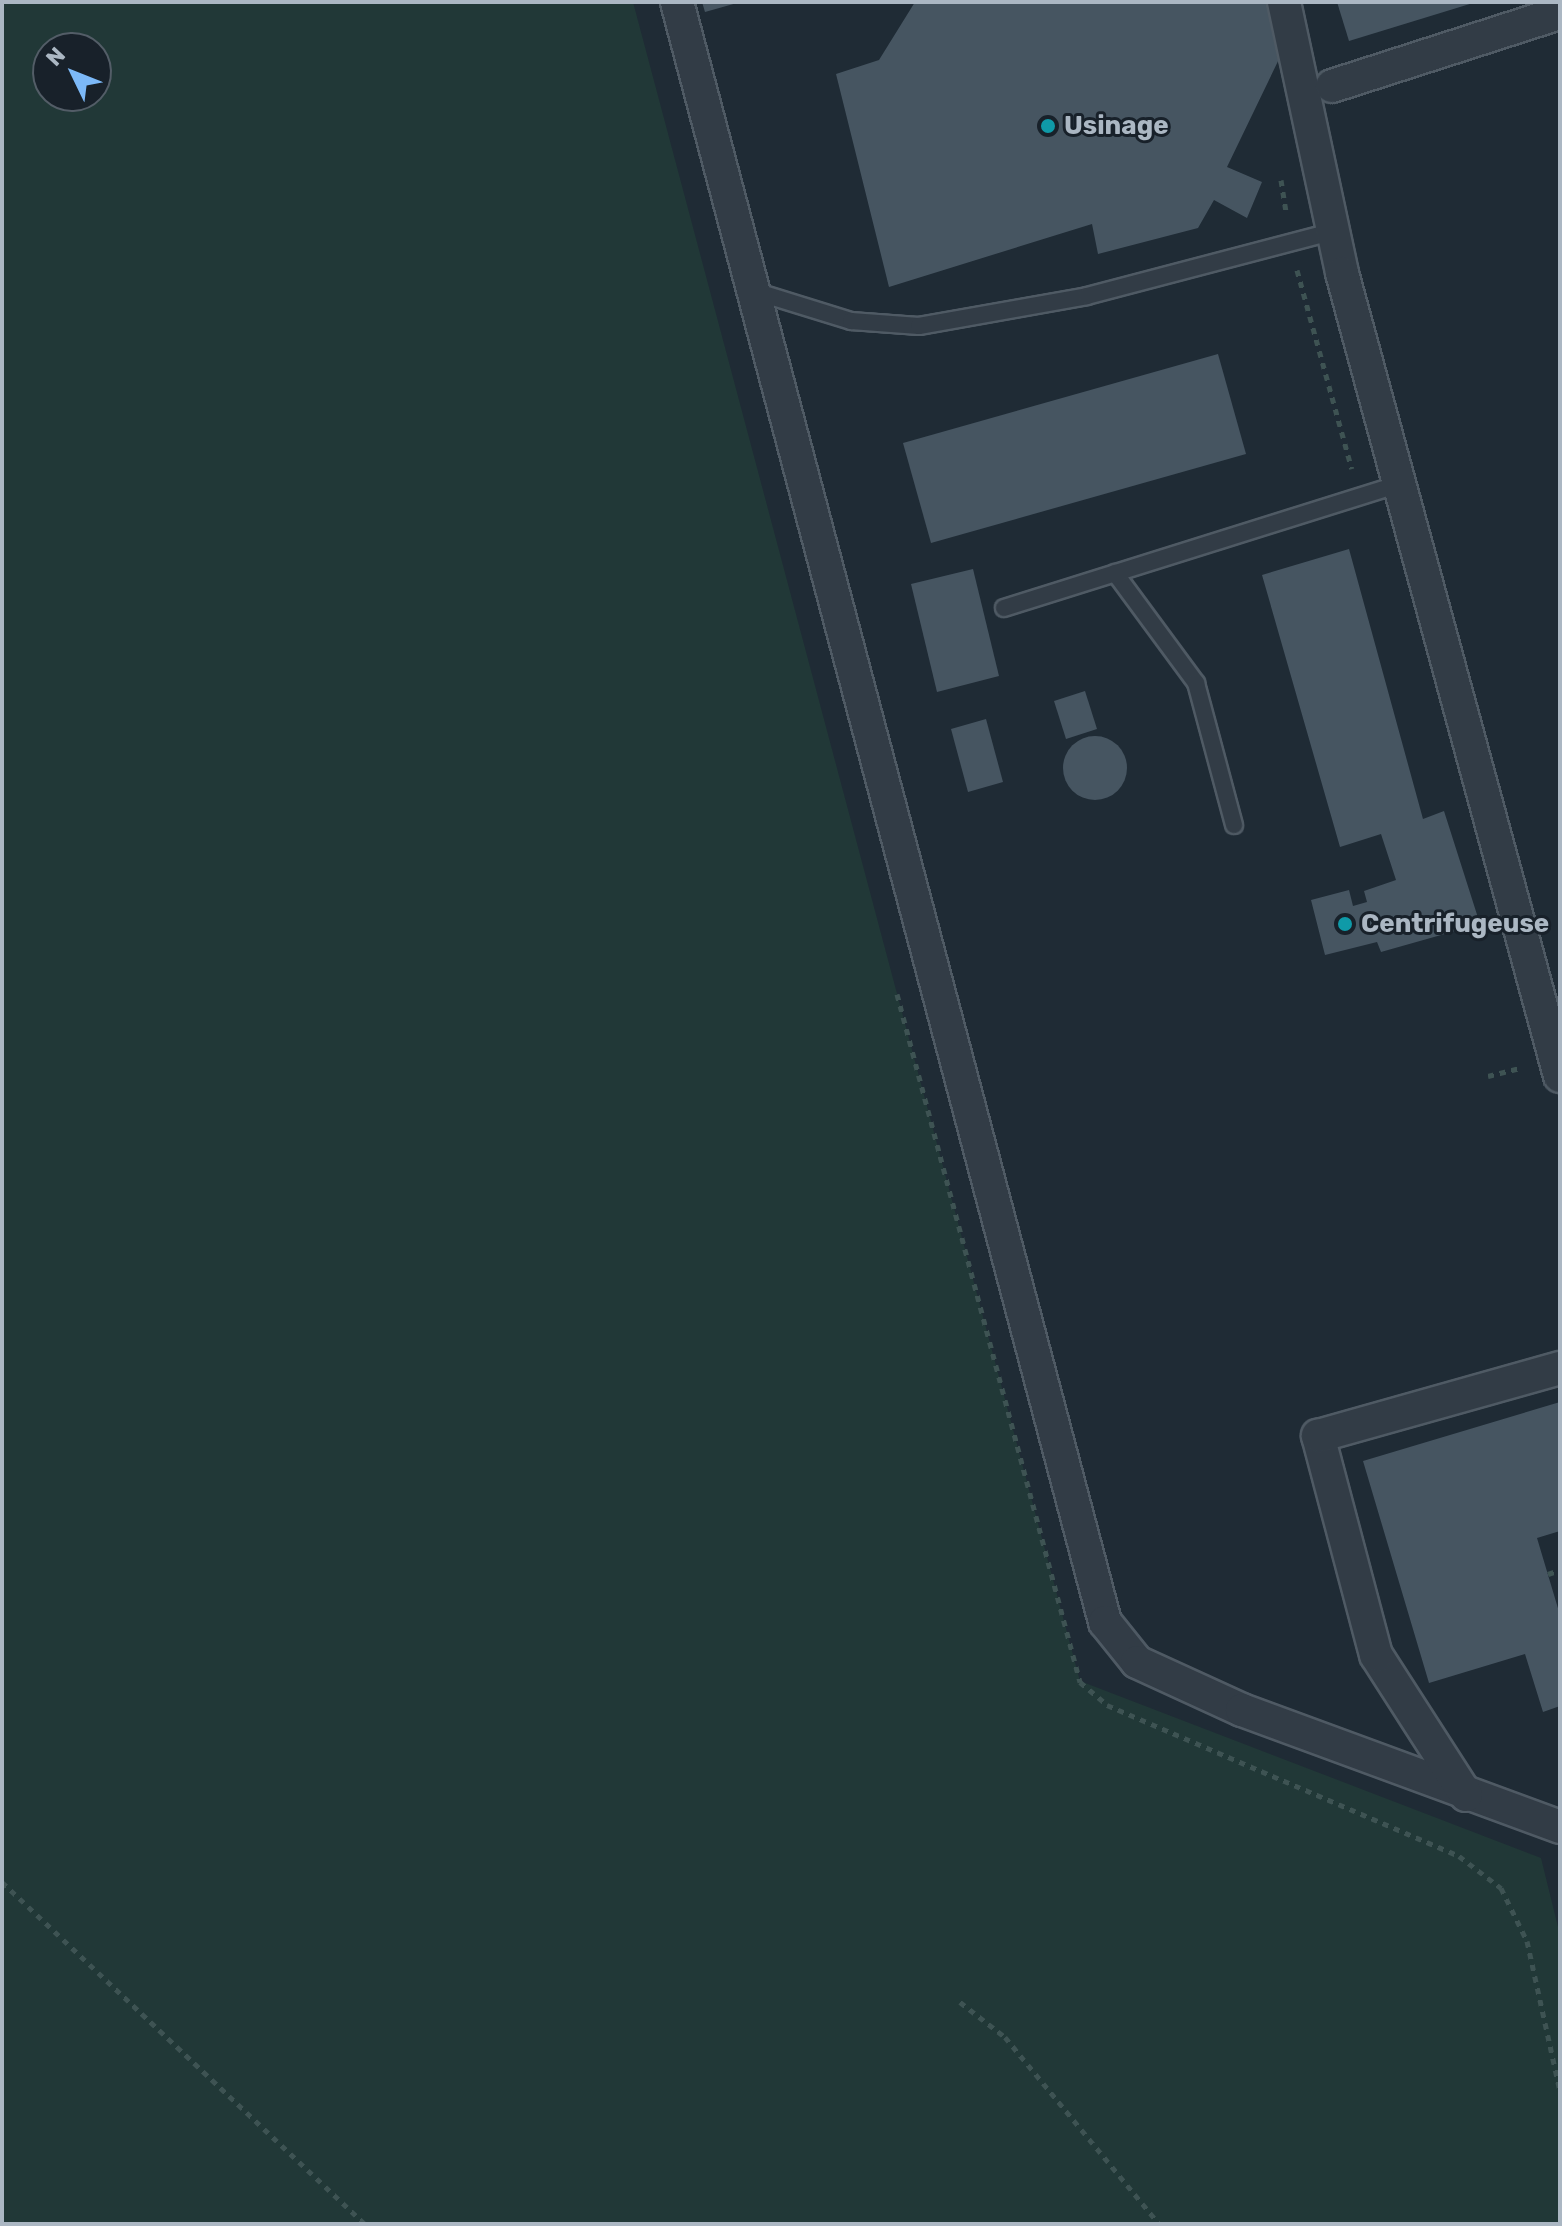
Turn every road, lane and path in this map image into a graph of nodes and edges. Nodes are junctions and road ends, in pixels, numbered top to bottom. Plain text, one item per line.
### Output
1 (677, 2) edge
2 (1284, 2) edge
3 (1560, 13) edge
4 (1516, 14) edge
5 (1332, 86) dead end
6 (1334, 231) junction
7 (754, 291) junction
8 (1402, 483) junction
9 (1115, 573) junction
10 (1004, 608) dead end
11 (1234, 825) dead end
12 (1560, 1076) edge
13 (1560, 1368) edge
14 (1560, 1570) edge
15 (1548, 1574) dead end
16 (1466, 1795) junction
17 (1560, 1827) edge
18 (2, 1882) edge
19 (960, 2002) dead end
20 (365, 2224) edge
21 (1159, 2224) edge

1 - 7 street
2 - 6 street
3 - 4 street
4 - 5 street
6 - 7 lane
6 - 8 street
7 - 16 street
8 - 9 lane
8 - 12 street
9 - 10 lane
9 - 11 lane
13 - 16 street
14 - 15 path
16 - 17 street
18 - 20 path
19 - 21 path

